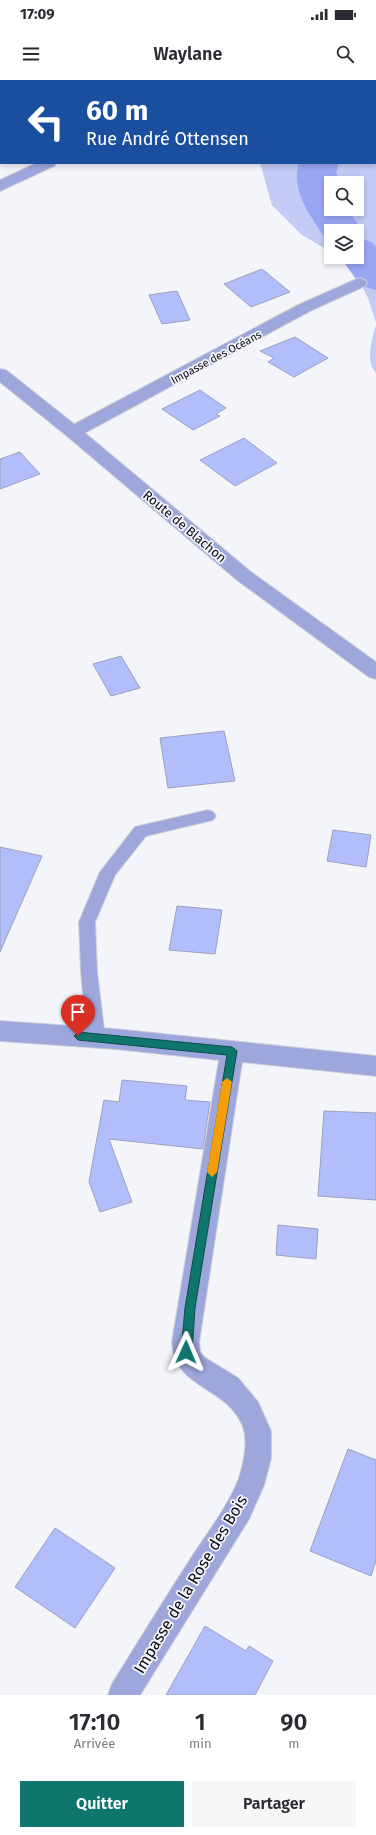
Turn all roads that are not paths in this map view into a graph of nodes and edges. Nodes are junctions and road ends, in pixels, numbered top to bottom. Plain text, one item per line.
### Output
1 (47, 164) edge
2 (0, 186) edge
3 (359, 283) dead end
4 (0, 374) edge
5 (73, 432) junction
6 (376, 672) edge
7 (208, 816) dead end
8 (0, 1031) edge
9 (87, 1037) junction
10 (232, 1051) junction
11 (376, 1066) edge
12 (123, 1695) edge

1 - 2 street
3 - 5 street, Impasse des Océans
4 - 5 street, Route de Blachon
5 - 6 street, Route de Blachon
7 - 9 lane
8 - 9 street
9 - 10 street
10 - 11 street
10 - 12 street, Impasse de la Rose des Bois

